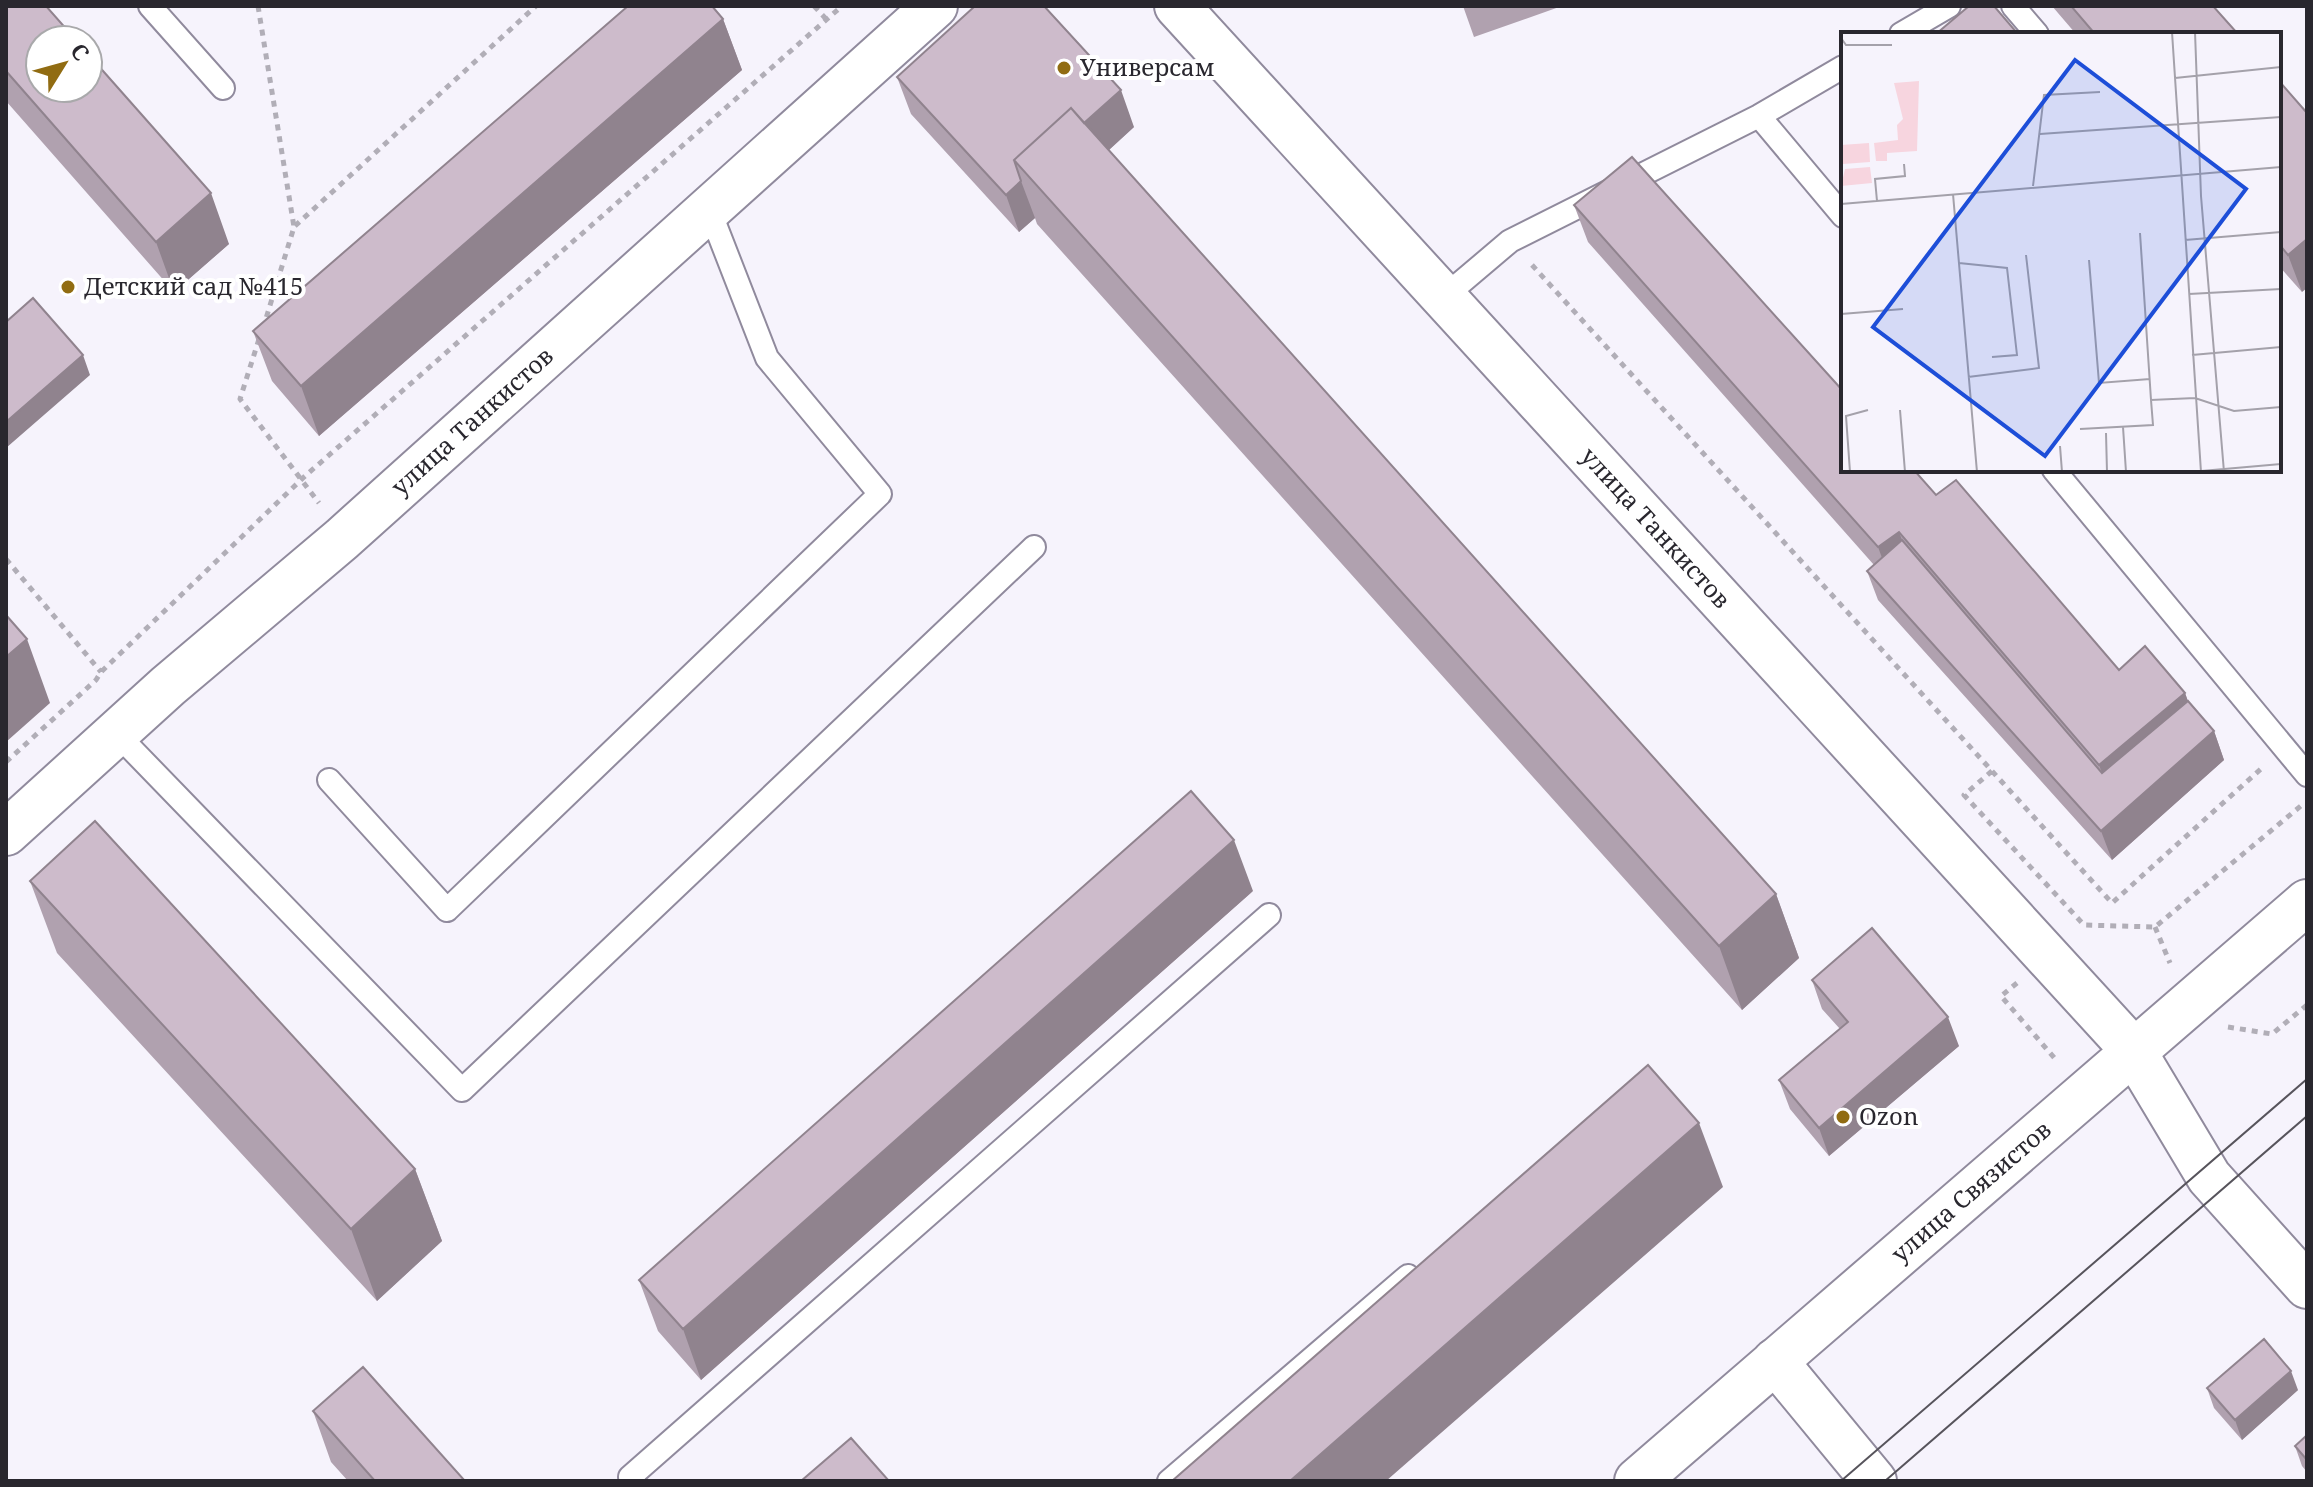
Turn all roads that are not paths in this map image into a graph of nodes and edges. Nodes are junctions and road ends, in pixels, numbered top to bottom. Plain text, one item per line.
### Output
1 (150, 6) edge
2 (935, 6) edge
3 (1177, 6) edge
4 (1949, 6) edge
5 (2013, 6) edge
6 (1904, 32) edge
7 (2035, 32) edge
8 (1841, 68) edge
9 (223, 88) dead end
10 (1759, 116) junction
11 (709, 209) junction
12 (1841, 214) edge
13 (1445, 296) junction
14 (2056, 472) edge
15 (1034, 547) dead end
16 (116, 733) junction
17 (2307, 775) edge
18 (329, 780) dead end
19 (6, 833) edge
20 (2307, 902) edge
21 (1269, 915) dead end
22 (2133, 1050) junction
23 (1429, 1257) edge
24 (2307, 1286) edge
25 (1775, 1361) junction
26 (634, 1481) edge
27 (1169, 1481) edge
28 (1637, 1481) edge
29 (1874, 1481) edge

1 - 9 lane
2 - 11 street, улица Танкистов
3 - 13 street, улица Танкистов
4 - 6 lane
5 - 7 lane
8 - 10 lane
10 - 12 lane
10 - 13 lane
11 - 16 street, улица Танкистов
11 - 18 lane
13 - 22 street, улица Танкистов
14 - 17 lane
15 - 16 lane
16 - 19 street, улица Танкистов
20 - 22 street, улица Связистов
21 - 26 lane
22 - 24 street, улица Танкистов
22 - 25 street, улица Связистов
23 - 27 lane
25 - 28 street, улица Связистов
25 - 29 street

